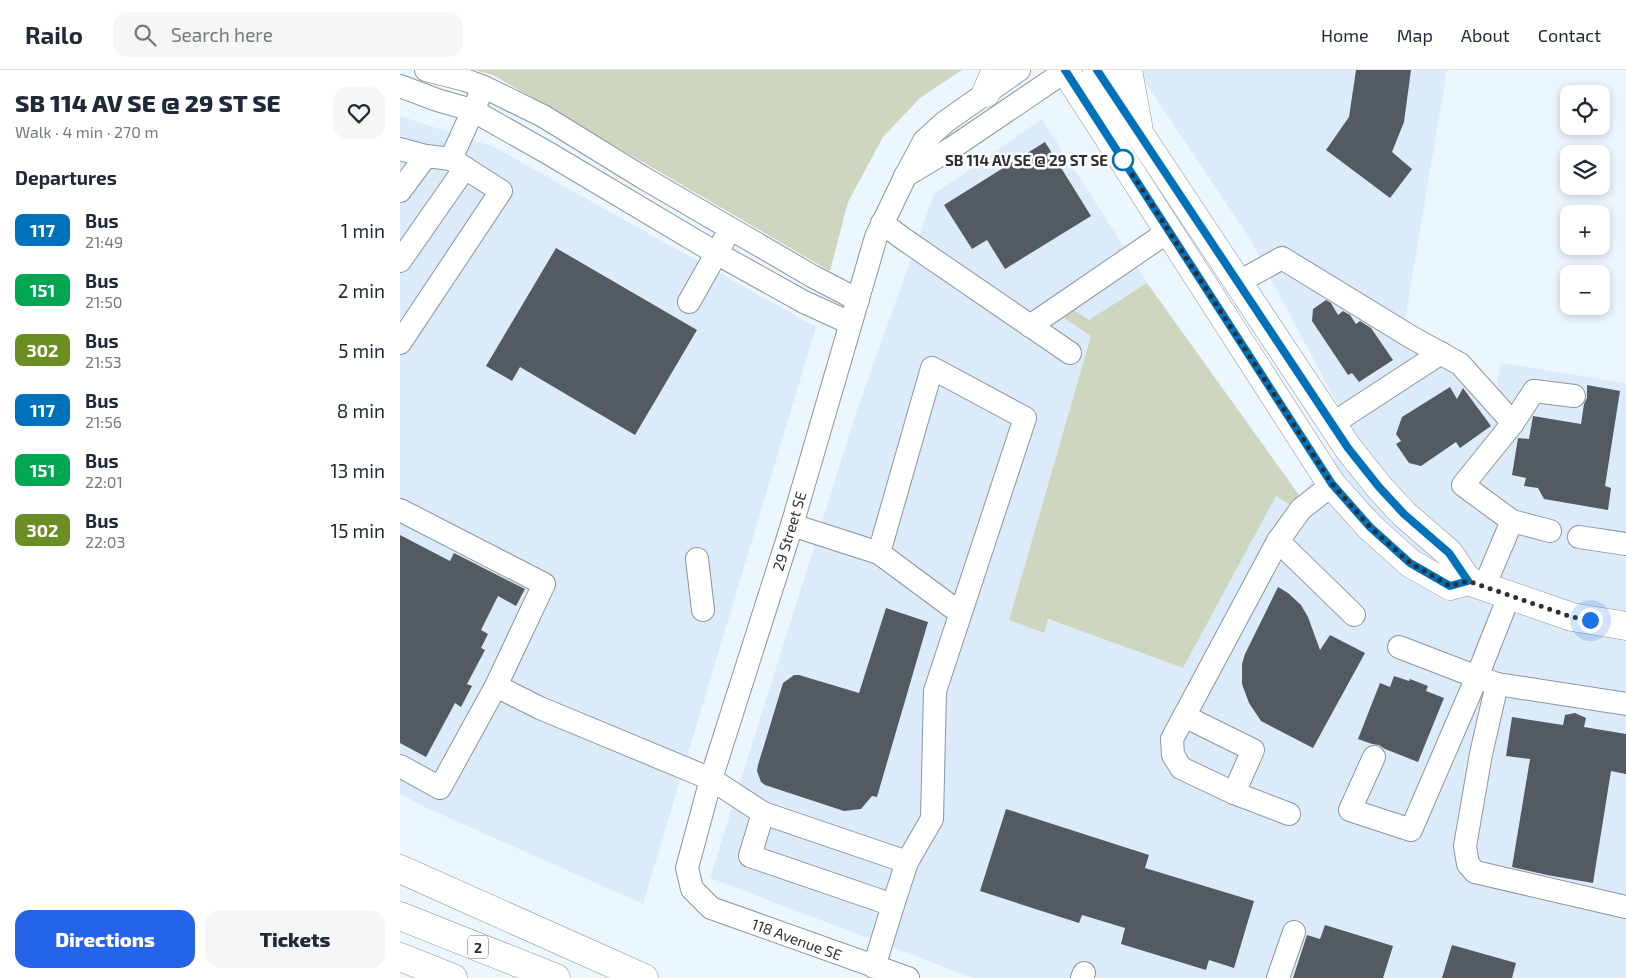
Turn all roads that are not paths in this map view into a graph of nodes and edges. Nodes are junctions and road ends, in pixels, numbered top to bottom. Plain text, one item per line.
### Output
1 (426, 70) edge
2 (1019, 70) edge
3 (1066, 70) edge
4 (1097, 70) edge
5 (1128, 70) edge
6 (991, 82) edge
7 (400, 86) edge
8 (484, 87) junction
9 (472, 110) junction
10 (1140, 136) junction
11 (400, 149) edge
12 (426, 156) junction
13 (458, 163) junction
14 (904, 177) junction
15 (400, 191) edge
16 (882, 223) junction
17 (732, 229) junction
18 (1169, 231) junction
19 (716, 253) junction
20 (400, 261) edge
21 (1238, 282) junction
22 (858, 300) junction
23 (689, 302) dead end
24 (850, 323) junction
25 (1030, 326) junction
26 (400, 343) edge
27 (1070, 353) dead end
28 (1441, 353) junction
29 (1574, 396) dead end
30 (1332, 424) junction
31 (1513, 424) junction
32 (1332, 484) junction
33 (400, 510) edge
34 (1512, 521) junction
35 (792, 525) junction
36 (1550, 531) dead end
37 (1578, 537) dead end
38 (1278, 541) junction
39 (1626, 544) edge
40 (879, 553) junction
41 (697, 559) dead end
42 (1487, 588) junction
43 (703, 610) dead end
44 (960, 613) junction
45 (1354, 614) dead end
46 (1626, 626) edge
47 (1399, 647) dead end
48 (1487, 681) junction
49 (496, 686) junction
50 (1626, 704) edge
51 (1184, 716) junction
52 (1374, 756) dead end
53 (400, 766) edge
54 (711, 779) junction
55 (1234, 793) junction
56 (763, 813) junction
57 (1288, 814) dead end
58 (908, 862) junction
59 (400, 869) edge
60 (692, 889) joint
61 (893, 905) junction
62 (1626, 907) edge
63 (400, 916) edge
64 (1294, 932) dead end
65 (400, 957) edge
66 (874, 967) junction
67 (453, 978) edge
68 (556, 978) edge
69 (644, 978) edge
70 (908, 978) edge
71 (1278, 978) edge

1 - 8 street
2 - 6 street, 29 Street SE
3 - 14 street
3 - 18 main road
4 - 10 main road
5 - 10 main road
6 - 14 street, 29 Street SE
7 - 9 street
8 - 9 street
8 - 17 street
9 - 13 street
9 - 19 street
10 - 21 main road
11 - 12 street
12 - 13 street
12 - 15 street
13 - 20 street
13 - 26 street
14 - 16 street, 29 Street SE
16 - 22 street, 29 Street SE
16 - 25 street
17 - 19 street
17 - 22 street
18 - 25 street
18 - 32 main road
19 - 23 street
19 - 24 street
21 - 28 street
21 - 30 main road
22 - 24 street, 29 Street SE
24 - 35 street, 29 Street SE
25 - 27 street
28 - 30 street
28 - 31 street
29 - 31 street
30 - 42 main road
31 - 34 street
32 - 38 street
32 - 42 main road
33 - 49 street
34 - 36 street
34 - 42 street
35 - 40 street
35 - 54 street, 29 Street SE
37 - 39 street
38 - 45 street
38 - 51 street
40 - 44 street
40 - 44 street
41 - 43 street
42 - 46 main road
42 - 48 street
44 - 58 street
47 - 48 street
48 - 50 street
48 - 52 street
48 - 62 street
49 - 53 street
49 - 54 street
51 - 55 street
51 - 55 street
54 - 56 street
54 - 60 street, 29 Street SE
55 - 57 street
56 - 58 street
56 - 61 street
58 - 61 street
59 - 69 main road
60 - 66 street, 118 Avenue SE
61 - 66 street
63 - 68 main road, 2
64 - 71 street
65 - 67 main road
66 - 70 street, 118 Avenue SE

